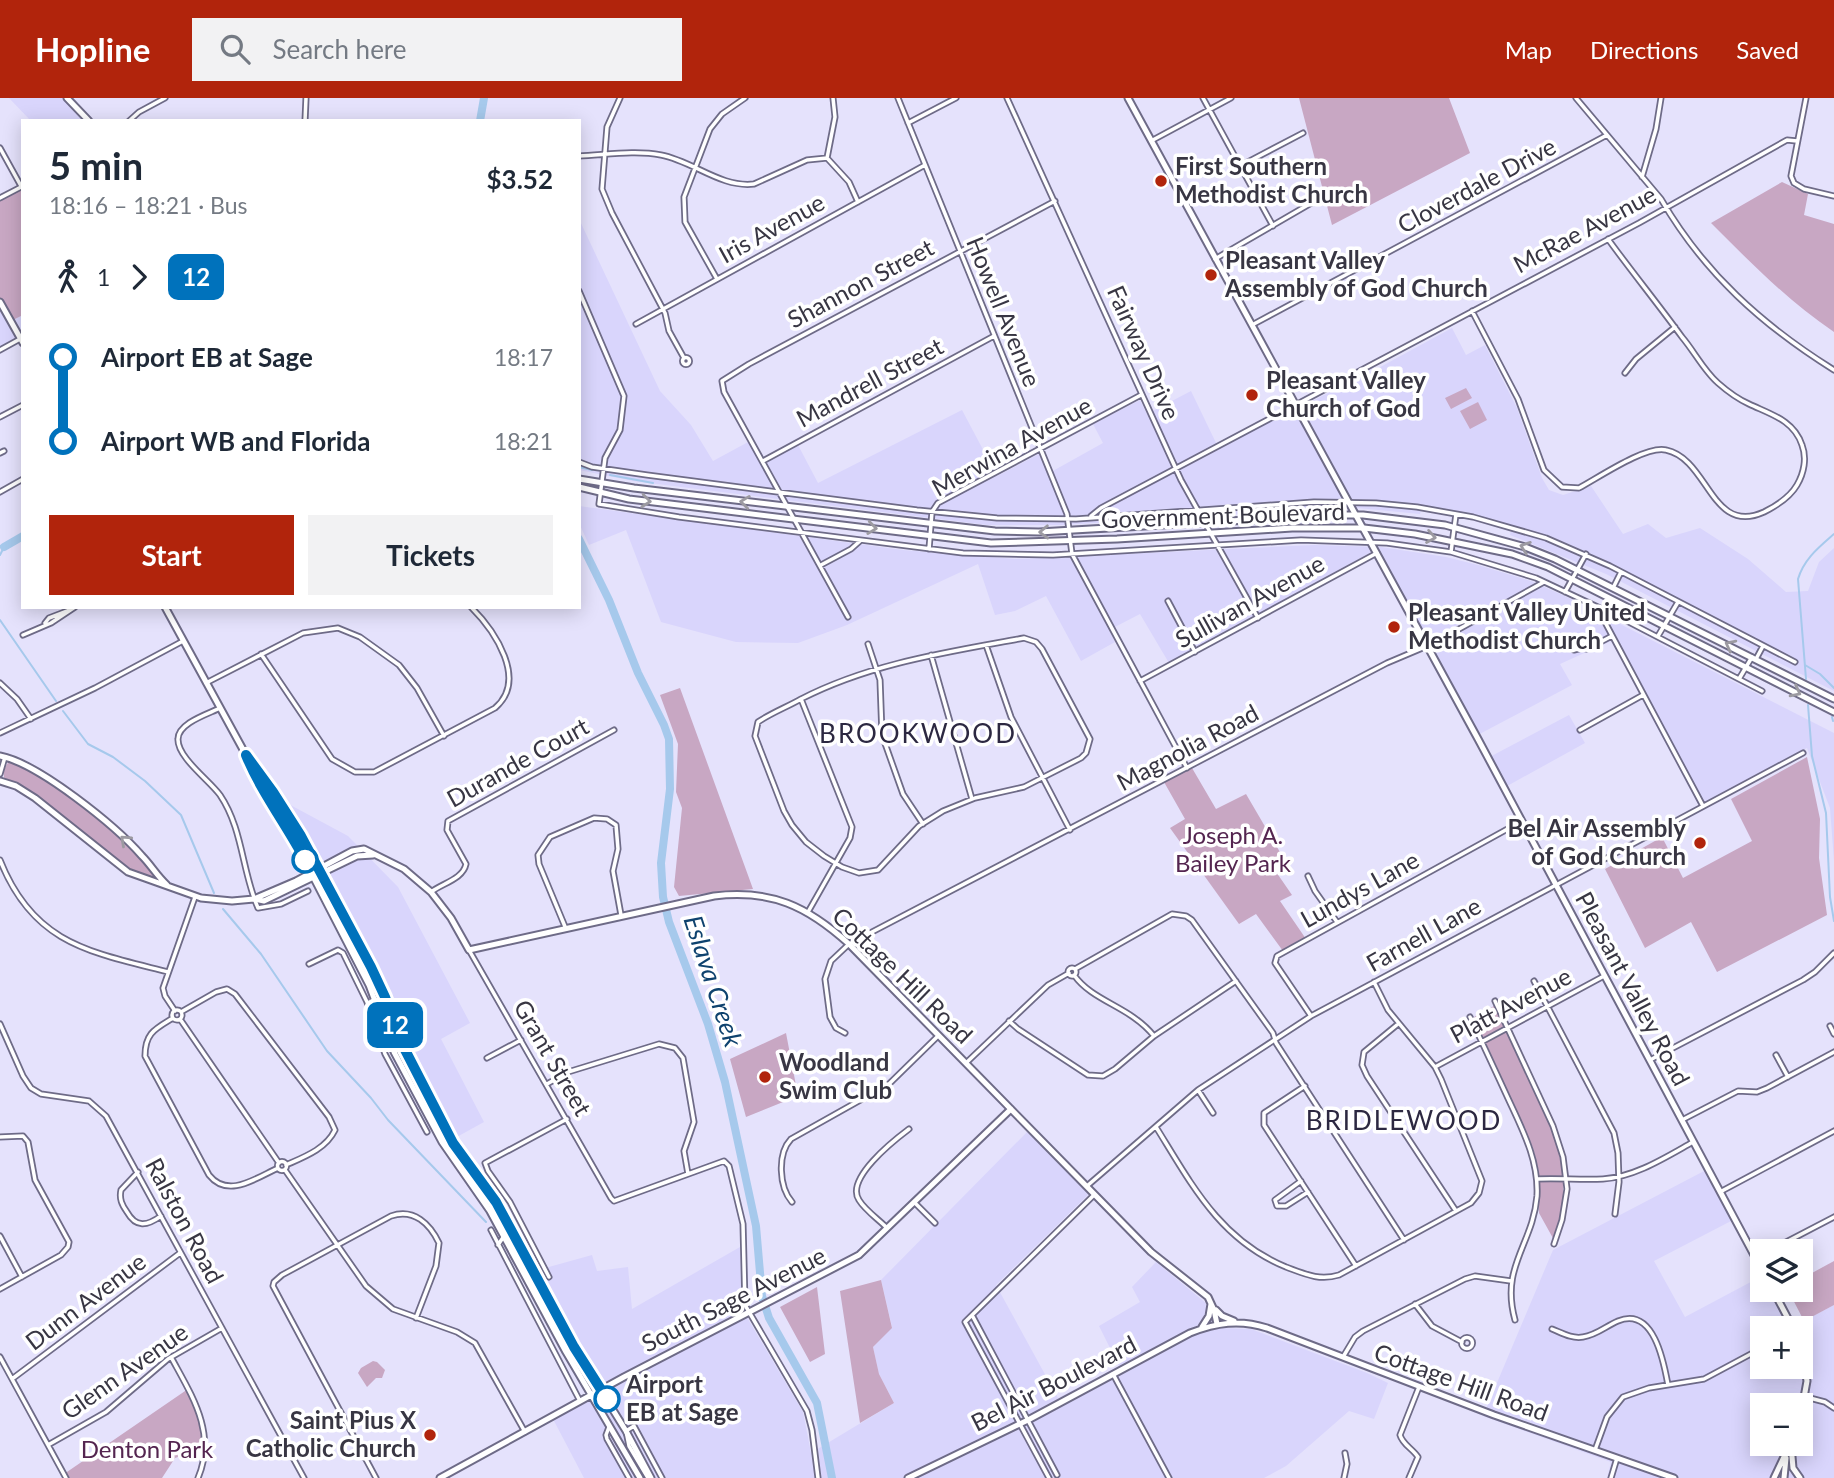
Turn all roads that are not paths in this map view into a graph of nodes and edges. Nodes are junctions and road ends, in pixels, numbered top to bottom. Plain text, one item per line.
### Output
1 (67, 98) edge
2 (165, 98) edge
3 (306, 98) edge
4 (620, 98) edge
5 (745, 98) edge
6 (833, 98) edge
7 (898, 98) edge
8 (956, 98) edge
9 (1007, 98) edge
10 (1128, 98) edge
11 (1203, 98) edge
12 (1231, 98) edge
13 (1576, 98) edge
14 (1661, 98) edge
15 (1806, 98) edge
16 (1209, 110) junction
17 (87, 119) edge
18 (131, 119) edge
19 (305, 119) edge
20 (908, 123) junction
21 (1303, 132) dead end
22 (1607, 135) junction
23 (1151, 141) junction
24 (1797, 141) junction
25 (0, 148) edge
26 (603, 155) junction
27 (581, 156) edge
28 (827, 158) junction
29 (925, 165) junction
30 (1240, 166) junction
31 (694, 168) junction
32 (1642, 177) junction
33 (21, 184) edge
34 (21, 187) edge
35 (1834, 196) edge
36 (0, 198) edge
37 (1320, 198) dead end
38 (1055, 201) junction
39 (858, 202) junction
40 (1665, 208) junction
41 (1273, 226) junction
42 (1608, 239) junction
43 (960, 251) junction
44 (1215, 258) junction
45 (716, 279) junction
46 (581, 296) edge
47 (0, 302) edge
48 (663, 309) junction
49 (1472, 311) junction
50 (636, 324) dead end
51 (1252, 326) junction
52 (1675, 327) junction
53 (994, 336) junction
54 (21, 339) edge
55 (21, 341) edge
56 (0, 350) edge
57 (684, 358) dead end
58 (1834, 370) edge
59 (1625, 373) dead end
60 (1142, 395) junction
61 (1295, 404) junction
62 (21, 406) edge
63 (0, 417) edge
64 (1040, 450) junction
65 (763, 461) junction
66 (581, 462) edge
67 (604, 468) junction
68 (1175, 468) junction
69 (581, 479) edge
70 (21, 480) edge
71 (602, 483) junction
72 (581, 487) edge
73 (0, 492) edge
74 (601, 492) junction
75 (781, 493) junction
76 (1349, 502) junction
77 (789, 508) junction
78 (1198, 510) junction
79 (932, 512) junction
80 (1456, 514) junction
81 (1357, 515) junction
82 (1091, 516) junction
83 (795, 518) junction
84 (1068, 518) junction
85 (1204, 523) junction
86 (931, 524) junction
87 (1364, 528) junction
88 (1454, 528) junction
89 (1069, 531) junction
90 (803, 533) junction
91 (1210, 533) junction
92 (930, 536) junction
93 (1070, 540) junction
94 (860, 541) junction
95 (1452, 541) junction
96 (1371, 542) junction
97 (1217, 545) junction
98 (929, 549) junction
99 (1451, 552) junction
100 (1377, 553) junction
101 (1072, 554) junction
102 (1586, 554) junction
103 (821, 565) junction
104 (1577, 569) junction
105 (1621, 572) junction
106 (1572, 578) junction
107 (1544, 582) junction
108 (1614, 586) junction
109 (1564, 592) junction
110 (1168, 601) dead end
111 (1678, 602) junction
112 (1628, 606) junction
113 (1597, 607) junction
114 (71, 609) edge
115 (166, 609) edge
116 (472, 609) edge
117 (1671, 615) junction
118 (848, 617) dead end
119 (1258, 618) junction
120 (1621, 618) junction
121 (1665, 625) junction
122 (23, 635) dead end
123 (1612, 636) junction
124 (1658, 637) junction
125 (183, 641) junction
126 (869, 644) dead end
127 (986, 645) junction
128 (1427, 645) junction
129 (1763, 646) junction
130 (1574, 650) dead end
131 (1195, 652) junction
132 (261, 654) junction
133 (931, 655) junction
134 (1754, 658) junction
135 (1795, 662) dead end
136 (1746, 666) junction
137 (876, 668) junction
138 (1739, 679) junction
139 (1140, 681) junction
140 (0, 683) edge
141 (206, 683) junction
142 (1762, 691) dead end
143 (1643, 695) junction
144 (802, 699) junction
145 (1834, 699) edge
146 (220, 708) junction
147 (1834, 712) edge
148 (31, 719) junction
149 (614, 730) dead end
150 (1580, 730) dead end
151 (0, 733) edge
152 (444, 736) junction
153 (1803, 753) dead end
154 (246, 755) junction
155 (2, 757) edge
156 (1187, 768) junction
157 (0, 774) edge
158 (1043, 778) junction
159 (0, 781) edge
160 (972, 799) junction
161 (1703, 807) junction
162 (1522, 821) junction
163 (923, 824) junction
164 (1070, 830) junction
165 (0, 860) edge
166 (835, 863) junction
167 (320, 872) junction
168 (313, 876) junction
169 (1308, 876) dead end
170 (1556, 884) junction
171 (172, 889) junction
172 (308, 891) dead end
173 (431, 892) junction
174 (195, 897) junction
175 (254, 899) junction
176 (808, 912) junction
177 (621, 915) junction
178 (1337, 922) junction
179 (566, 929) junction
180 (463, 940) junction
181 (849, 944) junction
182 (481, 947) junction
183 (469, 950) junction
184 (1834, 953) edge
185 (309, 964) dead end
186 (1074, 969) junction
187 (168, 972) junction
188 (1069, 973) junction
189 (1074, 975) junction
190 (1604, 976) junction
191 (1236, 981) junction
192 (1534, 981) dead end
193 (1374, 982) junction
194 (385, 997) junction
195 (375, 999) junction
196 (1495, 1001) dead end
197 (367, 1002) junction
198 (1547, 1006) junction
199 (175, 1010) junction
200 (181, 1012) junction
201 (1311, 1016) junction
202 (1470, 1017) dead end
203 (173, 1018) junction
204 (180, 1019) junction
205 (1009, 1021) junction
206 (0, 1024) edge
207 (1398, 1024) junction
208 (1830, 1026) dead end
209 (1507, 1027) junction
210 (845, 1033) dead end
211 (1834, 1034) edge
212 (938, 1036) junction
213 (1154, 1036) junction
214 (1275, 1039) junction
215 (521, 1040) junction
216 (1481, 1041) junction
217 (1834, 1052) edge
218 (1776, 1055) dead end
219 (487, 1058) dead end
220 (1650, 1060) junction
221 (966, 1063) junction
222 (1434, 1067) junction
223 (1788, 1077) junction
224 (547, 1084) junction
225 (1305, 1086) junction
226 (1198, 1090) junction
227 (1011, 1109) junction
228 (1213, 1113) dead end
229 (567, 1119) junction
230 (1682, 1120) junction
231 (1156, 1127) junction
232 (909, 1129) dead end
233 (1834, 1131) edge
234 (427, 1132) dead end
235 (0, 1137) edge
236 (1693, 1142) junction
237 (279, 1163) junction
238 (285, 1167) junction
239 (278, 1168) junction
240 (138, 1172) junction
241 (688, 1174) junction
242 (1618, 1175) junction
243 (1566, 1177) junction
244 (1537, 1179) junction
245 (1301, 1181) junction
246 (1087, 1186) junction
247 (1308, 1192) junction
248 (1720, 1192) junction
249 (1095, 1194) junction
250 (792, 1202) dead end
251 (915, 1203) junction
252 (1457, 1212) junction
253 (1615, 1214) dead end
254 (161, 1216) junction
255 (1834, 1217) edge
256 (935, 1223) dead end
257 (510, 1227) junction
258 (888, 1229) junction
259 (491, 1230) dead end
260 (0, 1236) edge
261 (504, 1237) junction
262 (1792, 1239) edge
263 (1404, 1240) junction
264 (1750, 1242) edge
265 (1554, 1244) dead end
266 (339, 1245) junction
267 (498, 1245) junction
268 (180, 1253) junction
269 (1356, 1266) junction
270 (22, 1277) junction
271 (548, 1277) dead end
272 (1511, 1281) junction
273 (0, 1289) edge
274 (548, 1297) junction
275 (1211, 1301) junction
276 (539, 1303) junction
277 (1415, 1304) junction
278 (749, 1312) junction
279 (972, 1315) junction
280 (416, 1318) junction
281 (1516, 1320) dead end
282 (1235, 1322) junction
283 (1217, 1324) junction
284 (222, 1328) junction
285 (1202, 1328) junction
286 (1552, 1329) dead end
287 (1462, 1342) dead end
288 (1750, 1355) edge
289 (0, 1357) edge
290 (171, 1357) junction
291 (994, 1357) junction
292 (1343, 1357) junction
293 (986, 1361) junction
294 (1113, 1374) junction
295 (12, 1379) junction
296 (1668, 1385) junction
297 (1419, 1387) junction
298 (601, 1390) junction
299 (592, 1395) junction
300 (1813, 1399) edge
301 (580, 1401) junction
302 (1834, 1408) edge
303 (1028, 1420) junction
304 (1020, 1423) junction
305 (610, 1425) junction
306 (626, 1431) junction
307 (525, 1432) junction
308 (48, 1445) junction
309 (1595, 1450) junction
310 (1345, 1453) dead end
311 (1785, 1456) edge
312 (1787, 1456) edge
313 (1792, 1456) edge
314 (1617, 1458) junction
315 (634, 1461) junction
316 (623, 1466) junction
317 (1057, 1475) dead end
318 (66, 1478) edge
319 (198, 1478) edge
320 (304, 1478) edge
321 (376, 1478) edge
322 (440, 1478) edge
323 (629, 1478) edge
324 (640, 1478) edge
325 (650, 1478) edge
326 (662, 1478) edge
327 (818, 1478) edge
328 (908, 1478) edge
329 (1049, 1478) edge
330 (1169, 1478) edge
331 (1344, 1478) edge
332 (1409, 1478) edge
333 (1611, 1478) edge
334 (1674, 1478) edge
335 (1774, 1478) edge
336 (1784, 1478) edge
337 (1800, 1478) edge

1 - 17 street
2 - 18 street
3 - 19 street
4 - 26 street
5 - 31 street
6 - 28 street
7 - 20 street, Howell Avenue
8 - 20 street
9 - 38 street, Fairway Drive
10 - 23 street, Pleasant Valley Road
11 - 16 street
12 - 16 street
13 - 22 street
14 - 32 street
15 - 24 street
16 - 23 street
16 - 30 street
20 - 29 street, Howell Avenue
21 - 30 street
22 - 32 street
22 - 51 street, Cloverdale Drive
23 - 44 street, Pleasant Valley Road
24 - 35 street
24 - 40 street, McRae Avenue
25 - 33 street
26 - 27 street
26 - 31 street
26 - 48 street
28 - 31 street
28 - 39 street
29 - 39 street, Iris Avenue
29 - 43 street, Howell Avenue
30 - 41 street
31 - 45 street
32 - 40 street
34 - 36 street
37 - 41 street
38 - 43 street, Shannon Street
38 - 60 street, Fairway Drive
39 - 45 street, Iris Avenue
40 - 42 street, McRae Avenue
40 - 58 street
41 - 44 street
42 - 49 street, McRae Avenue
42 - 52 street
43 - 53 street, Howell Avenue
43 - 65 street, Shannon Street
44 - 51 street, Pleasant Valley Road
45 - 48 street, Iris Avenue
46 - 67 street
47 - 54 street
48 - 50 street, Iris Avenue
48 - 57 street
49 - 52 street
49 - 61 street, McRae Avenue
51 - 61 street, Pleasant Valley Road
52 - 59 street
53 - 64 street, Howell Avenue
53 - 65 street, Mandrell Street
55 - 56 street
60 - 64 street, Merwina Avenue
60 - 68 street, Fairway Drive
61 - 68 street, McRae Avenue
61 - 76 street, Pleasant Valley Road
62 - 63 street
64 - 79 street, Merwina Avenue
64 - 84 street, Howell Avenue
65 - 75 street
66 - 67 street
67 - 71 street
67 - 75 street
68 - 78 street, Fairway Drive
68 - 82 street, McRae Avenue
69 - 71 street, Government Boulevard
70 - 73 street
71 - 74 street
77 -> 71 street, Government Boulevard
72 - 74 street, Government Boulevard
74 -> 83 street, Government Boulevard
74 - 90 street, Government Boulevard
75 - 77 street
75 - 79 street
76 - 78 street
76 - 80 street
76 - 81 street, Pleasant Valley Road
77 - 83 street
77 - 86 street, Government Boulevard
78 - 82 street
78 - 85 street, Fairway Drive
79 - 84 street
79 - 86 street, Merwina Avenue
80 - 88 street
80 - 102 street
81 - 85 street, Government Boulevard
81 - 87 street, Pleasant Valley Road
81 - 88 street, Government Boulevard
82 - 84 street
83 - 90 street
83 -> 92 street, Government Boulevard
84 - 89 street, Howell Avenue
85 - 89 street, Government Boulevard
85 - 91 street, Fairway Drive
89 -> 86 street, Government Boulevard
86 - 92 street, Merwina Avenue
87 - 91 street, Government Boulevard
87 -> 95 street, Government Boulevard
87 - 96 street, Pleasant Valley Road
88 - 95 street
104 -> 88 street, Government Boulevard
89 - 93 street, Howell Avenue
90 - 94 street, Government Boulevard
90 - 103 street
91 - 93 street, Government Boulevard
91 - 97 street, Fairway Drive
92 - 93 street, Government Boulevard
92 - 98 street, Merwina Avenue
93 - 101 street, Howell Avenue
94 - 98 street, Government Boulevard
94 - 103 street
95 - 99 street
95 - 106 street, Government Boulevard
96 - 97 street, Government Boulevard
96 - 99 street, Government Boulevard
96 - 100 street, Pleasant Valley Road
97 - 101 street, Government Boulevard
97 - 119 street, Fairway Drive
98 - 101 street, Government Boulevard
99 - 107 street, Government Boulevard
100 - 119 street, Sullivan Avenue
100 - 128 street, Pleasant Valley Road
101 - 139 street
102 - 104 street
102 - 105 street
103 - 118 street
104 - 106 street
104 - 108 street, Government Boulevard
105 - 108 street
105 - 111 street
106 - 109 street
106 - 112 street, Government Boulevard
107 - 109 street, Government Boulevard
107 - 128 street, Magnolia Road
108 - 117 street, Government Boulevard
109 - 113 street, Government Boulevard
110 - 131 street
111 - 117 street
111 - 129 street
112 - 120 street
112 - 121 street, Government Boulevard
113 - 120 street, Government Boulevard
113 - 123 street
114 - 122 street
115 - 125 street
116 - 152 street
117 - 121 street
134 -> 117 street, Government Boulevard
119 - 131 street, Sullivan Avenue
120 - 124 street, Government Boulevard
121 - 124 street
121 - 136 street, Government Boulevard
123 - 130 street
123 - 143 street
124 - 138 street, Government Boulevard
125 - 141 street
125 - 148 street
126 - 137 street
127 - 133 street
127 - 158 street
127 - 158 street
128 - 156 street, Magnolia Road
128 - 162 street, Pleasant Valley Road
129 - 134 street
129 - 135 street
131 - 139 street, Sullivan Avenue
132 - 141 street
132 - 152 street
132 - 152 street
133 - 137 street
133 - 160 street
134 - 136 street
134 - 145 street, Government Boulevard
136 - 138 street
136 -> 147 street, Government Boulevard
137 - 144 street
137 - 163 street
138 - 142 street, Government Boulevard
139 - 156 street
140 - 148 street
141 - 146 street
143 - 150 street
143 - 161 street
144 - 166 street
144 - 166 street
146 - 154 street
146 - 175 street
148 - 151 street
149 - 173 street, Durande Court
153 - 161 street, Farnell Lane
154 - 167 street
154 - 168 street
155 - 157 street
171 -> 155 street
156 - 164 street, Magnolia Road
158 - 160 street
158 - 164 street
159 - 171 street
160 - 163 street
161 - 170 street, Farnell Lane
162 - 170 street, Pleasant Valley Road
162 - 178 street, Lundys Lane
163 - 166 street
164 - 181 street, Magnolia Road
165 - 187 street
166 - 176 street
167 - 168 street
167 - 173 street, Grant Street
167 - 194 street
168 - 175 street
168 - 195 street
169 - 178 street
170 - 190 street, Pleasant Valley Road
170 - 193 street, Farnell Lane
171 - 174 street
172 - 175 street
173 - 180 street, Grant Street
174 - 175 street
174 - 187 street
176 - 177 street, Cottage Hill Road
176 - 181 street, Cottage Hill Road
177 - 179 street, Cottage Hill Road
177 - 179 street
178 - 201 street, Lundys Lane
179 - 182 street, Cottage Hill Road
180 - 182 street
180 - 183 street, Grant Street
181 - 210 street
181 - 212 street, Cottage Hill Road
182 - 183 street, Cottage Hill Road
183 - 215 street, Grant Street
184 - 220 street
185 - 197 street
186 - 188 street
186 - 189 street
186 - 191 street
187 - 199 street
188 - 189 street
188 - 205 street
189 - 213 street
190 - 198 street, Platt Avenue
190 - 220 street, Pleasant Valley Road
191 - 213 street
191 - 214 street
192 - 198 street
193 - 201 street, Farnell Lane
193 - 207 street
194 - 195 street
194 - 257 street
195 - 197 street
195 - 261 street
196 - 209 street
197 - 234 street
198 - 209 street, Platt Avenue
198 - 242 street
199 - 200 street
199 - 203 street
200 - 204 street
200 - 238 street
201 - 214 street, Farnell Lane
202 - 216 street
203 - 204 street
203 - 239 street
204 - 237 street
205 - 213 street
205 - 221 street
206 - 240 street, Ralston Road
207 - 222 street
207 - 252 street
208 - 211 street
209 - 216 street, Platt Avenue
209 - 243 street
212 - 221 street, Cottage Hill Road
212 - 250 street
214 - 225 street
214 - 226 street, Farnell Lane
215 - 219 street
215 - 224 street, Grant Street
216 - 222 street, Platt Avenue
216 - 244 street
217 - 223 street
218 - 223 street
220 - 230 street, Pleasant Valley Road
221 - 227 street, Cottage Hill Road
222 - 252 street
223 - 230 street
224 - 229 street, Grant Street
224 - 241 street
225 - 245 street
225 - 263 street
226 - 228 street
226 - 231 street, Farnell Lane
227 - 246 street, Cottage Hill Road
227 - 251 street, South Sage Avenue
229 - 241 street, Grant Street
229 - 271 street
230 - 236 street, Pleasant Valley Road
231 - 246 street, Farnell Lane
231 - 269 street
232 - 258 street
233 - 248 street
235 - 270 street
236 - 242 street
236 - 248 street, Pleasant Valley Road
237 - 238 street
237 - 239 street
238 - 239 street
238 - 266 street
240 - 254 street, Ralston Road
240 - 254 street
241 - 278 street, Grant Street
242 - 243 street
242 - 253 street
243 - 244 street
243 - 265 street
244 - 272 street
245 - 247 street
245 - 247 street
246 - 249 street, Cottage Hill Road
247 - 269 street
248 - 264 street, Pleasant Valley Road
249 - 275 street, Cottage Hill Road
249 - 279 street
251 - 256 street
251 - 258 street, South Sage Avenue
252 - 263 street
254 - 268 street, Ralston Road
255 - 262 street
257 - 261 street
257 - 274 street
258 - 278 street, South Sage Avenue
259 - 267 street
260 - 270 street
261 - 267 street
261 - 276 street
263 - 269 street
266 - 280 street
266 - 280 street
266 - 321 street
267 - 301 street
268 - 284 street, Ralston Road
268 - 295 street, Dunn Avenue
270 - 273 street
272 - 277 street
272 - 281 street
274 - 276 street
274 - 298 street
275 - 282 street, Cottage Hill Road
275 - 283 street
275 - 285 street
276 - 299 street
277 - 287 street
277 - 292 street
278 - 298 street, South Sage Avenue
278 - 327 street
279 - 291 street
279 - 293 street
280 - 307 street
282 - 283 street, Cottage Hill Road
282 - 292 street, Cottage Hill Road
283 - 285 street, Bel Air Boulevard
284 - 290 street, Glenn Avenue
284 - 320 street, Ralston Road
285 - 294 street, Bel Air Boulevard
286 - 296 street
288 - 296 street
289 - 295 street
290 - 308 street, Glenn Avenue
290 - 319 street
291 - 293 street
291 - 303 street
292 - 297 street, Cottage Hill Road
293 - 304 street
294 - 303 street, Bel Air Boulevard
294 - 330 street
295 - 308 street
296 - 309 street
297 - 309 street, Cottage Hill Road
297 - 332 street
298 - 299 street, South Sage Avenue
298 - 306 street
299 - 301 street, South Sage Avenue
299 - 305 street
300 - 302 street
301 - 307 street, South Sage Avenue
303 - 304 street, Bel Air Boulevard
303 - 317 street
304 - 328 street, Bel Air Boulevard
304 - 329 street
305 - 315 street
305 - 316 street
306 - 315 street
306 - 325 street
306 - 326 street
307 - 322 street, South Sage Avenue
308 - 318 street
309 - 314 street, Cottage Hill Road
310 - 331 street
311 - 335 street
312 - 336 street
313 - 337 street
314 - 333 street
314 - 334 street, Cottage Hill Road
315 - 316 street
315 - 324 street
315 - 325 street
316 - 323 street

